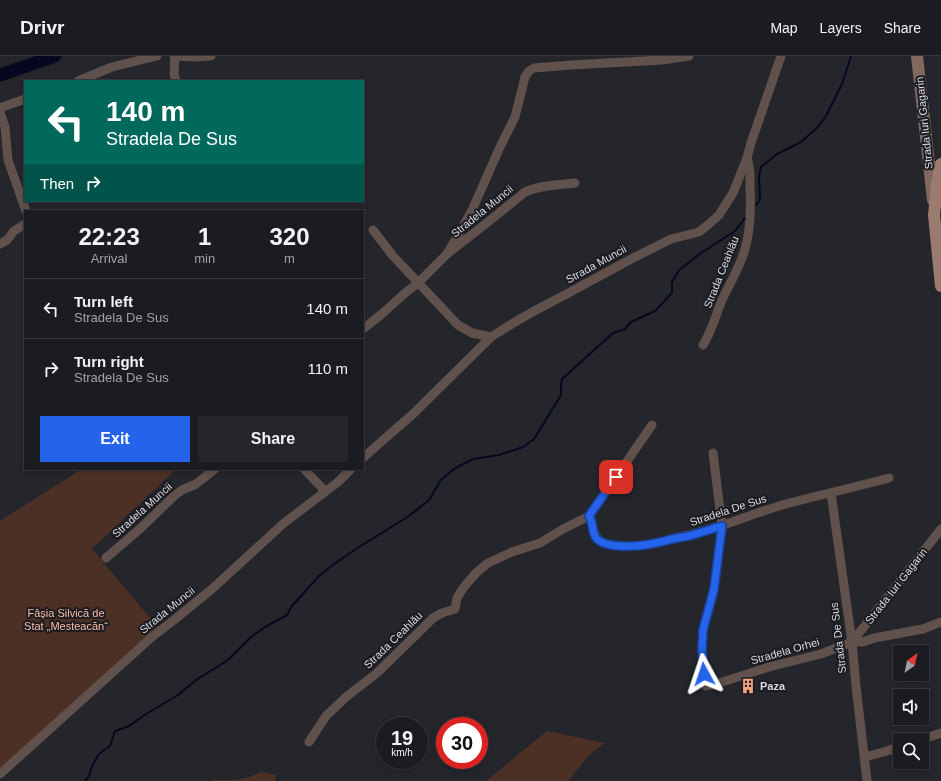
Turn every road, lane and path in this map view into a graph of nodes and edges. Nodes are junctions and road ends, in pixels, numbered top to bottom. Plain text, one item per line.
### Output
1 (156, 56) edge
2 (174, 56) edge
3 (211, 56) edge
4 (689, 56) edge
5 (781, 56) edge
6 (917, 56) edge
7 (80, 80) edge
8 (176, 80) edge
9 (24, 99) edge
10 (0, 108) edge
11 (0, 112) edge
12 (747, 158) junction
13 (941, 164) edge
14 (575, 184) dead end
15 (26, 210) edge
16 (934, 215) junction
17 (24, 225) edge
18 (373, 230) dead end
19 (0, 244) edge
20 (447, 254) junction
21 (418, 283) junction
22 (941, 286) edge
23 (364, 328) edge
24 (491, 337) junction
25 (703, 344) dead end
26 (652, 425) dead end
27 (713, 453) dead end
28 (364, 457) edge
29 (214, 470) edge
30 (305, 470) edge
31 (350, 470) edge
32 (889, 478) dead end
33 (325, 491) junction
34 (830, 493) junction
35 (589, 516) junction
36 (722, 526) junction
37 (941, 529) edge
38 (106, 558) dead end
39 (941, 622) edge
40 (852, 642) junction
41 (941, 733) edge
42 (929, 737) edge
43 (309, 742) dead end
44 (893, 748) edge
45 (864, 756) junction
46 (0, 774) edge
47 (867, 781) edge

1 - 7 street
2 - 3 street
2 - 8 street
4 - 20 street
5 - 12 street, Strada Muncii
6 - 16 street, Strada Iuri Gagarin
9 - 10 street
11 - 15 street
12 - 24 street, Strada Muncii
12 - 25 street, Strada Ceahlău
13 - 16 main road
14 - 20 street, Stradela Muncii
16 - 22 main road, Strada Iuri Gagarin
17 - 19 street
18 - 21 street
20 - 21 street, Stradela Muncii
21 - 23 street, Stradela Muncii
21 - 24 street
24 - 28 street, Strada Muncii
26 - 35 street, Strada Ceahlău
27 - 36 street
29 - 38 street, Stradela Muncii
30 - 33 street
31 - 33 street, Strada Muncii
32 - 34 street, Stradela De Sus
33 - 46 street, Strada Muncii
34 - 36 street, Stradela De Sus
34 - 40 street, Strada De Sus
35 - 36 street, Stradela De Sus
35 - 43 street, Strada Ceahlău
36 - 40 street, Stradela Orhei
37 - 40 street, Strada Iuri Gagarin
39 - 40 street, Stradela Orhei
40 - 45 street, Strada De Sus
41 - 42 street
44 - 45 street
45 - 47 street, Strada De Sus

